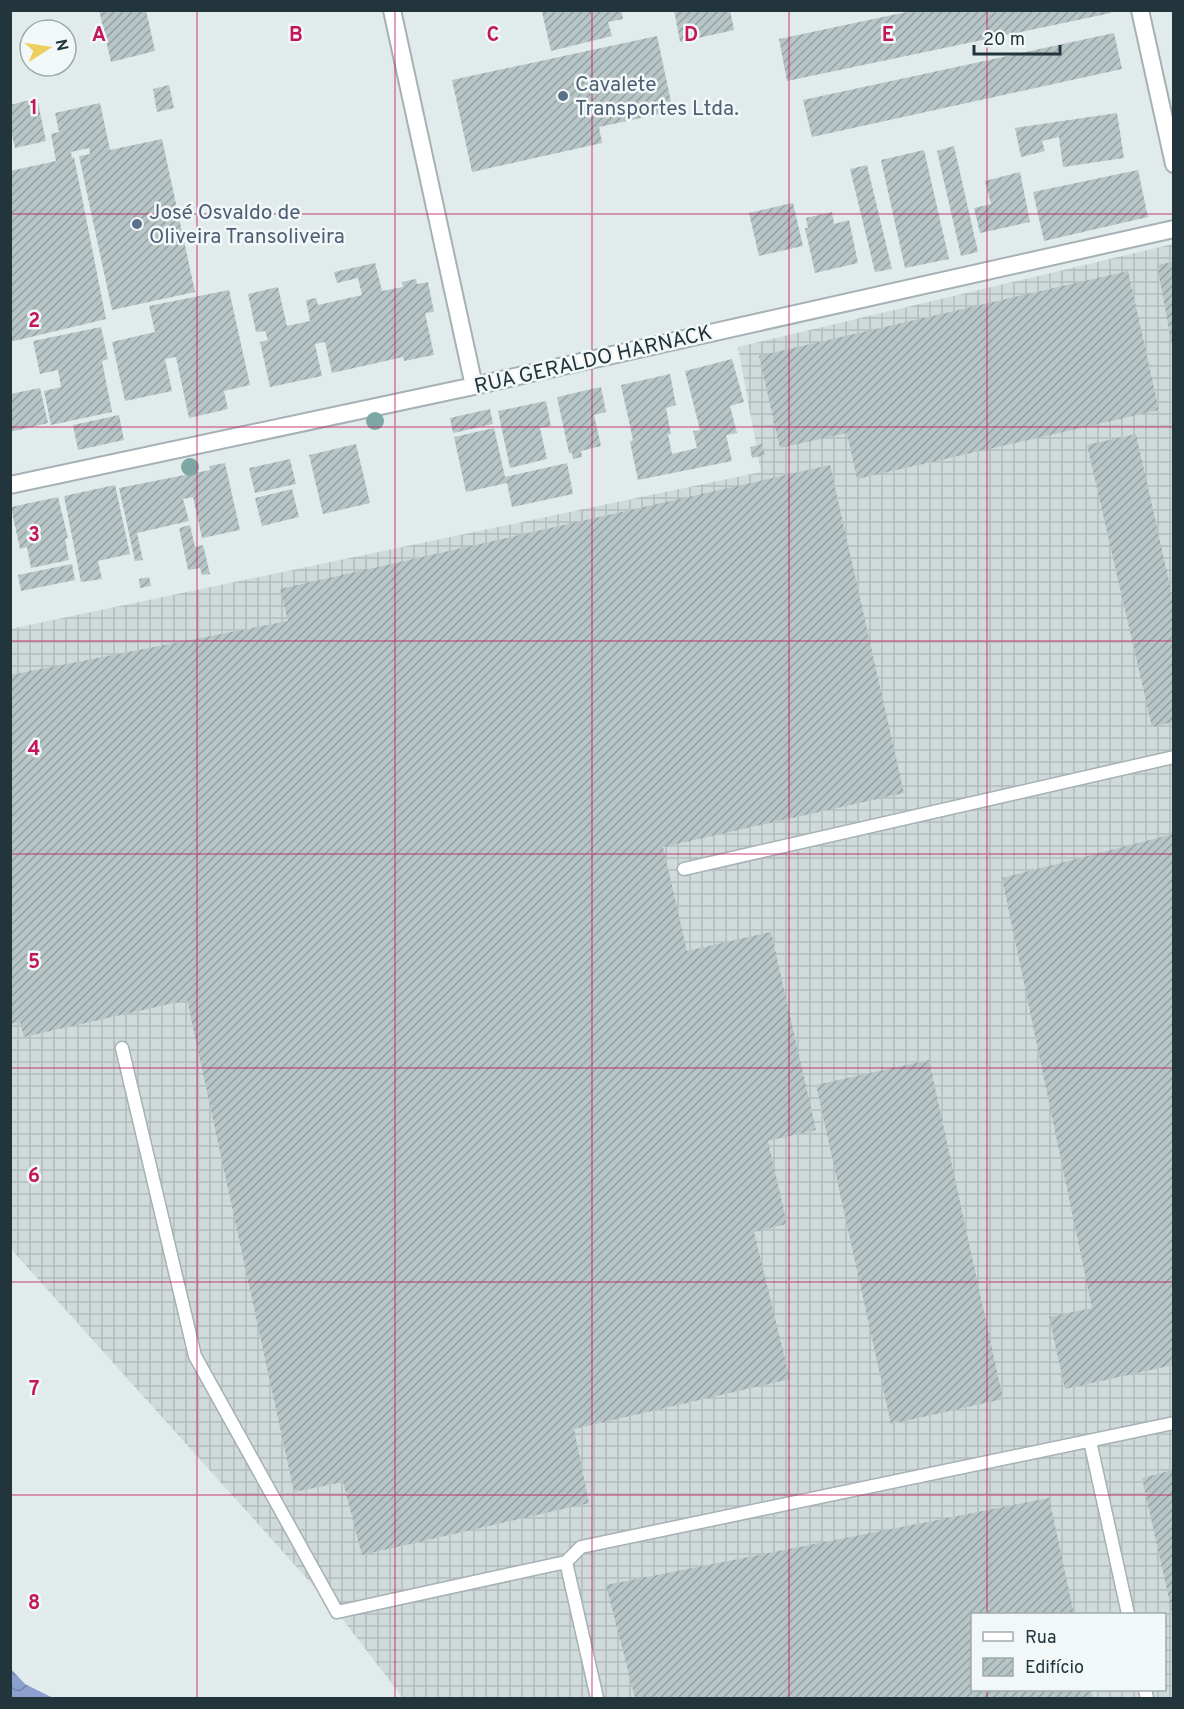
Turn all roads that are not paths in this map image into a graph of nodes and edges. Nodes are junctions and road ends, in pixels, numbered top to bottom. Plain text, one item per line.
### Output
1 (392, 10) edge
2 (1140, 10) edge
3 (1173, 164) edge
4 (1173, 229) edge
5 (474, 386) junction
6 (10, 485) edge
7 (1173, 757) edge
8 (684, 869) dead end
9 (122, 1048) dead end
10 (1173, 1423) edge
11 (1090, 1442) junction
12 (566, 1562) junction
13 (1128, 1613) edge
14 (597, 1698) edge

1 - 5 street
2 - 3 street
4 - 5 street, RUA GERALDO HARNACK
5 - 6 street, RUA GERALDO HARNACK
7 - 8 lane
9 - 12 lane
10 - 11 lane
11 - 12 lane
11 - 13 lane
12 - 14 lane

